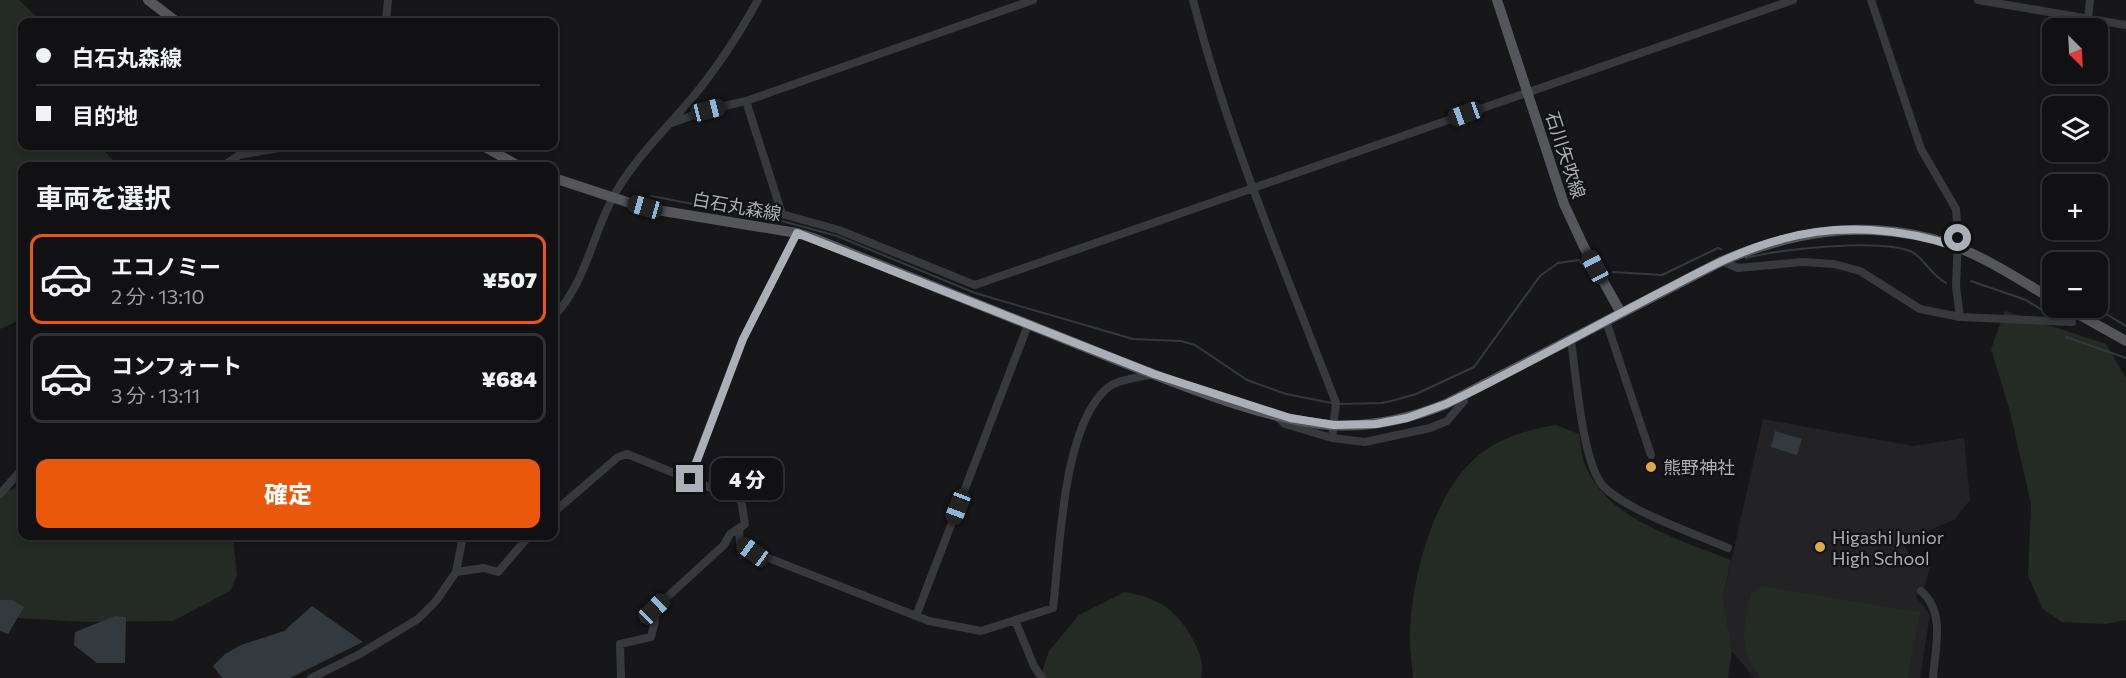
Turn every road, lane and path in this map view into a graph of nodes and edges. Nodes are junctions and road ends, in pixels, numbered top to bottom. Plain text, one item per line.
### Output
1 (148, 0) edge
2 (388, 0) edge
3 (758, 0) edge
4 (1033, 0) edge
5 (1194, 0) edge
6 (1497, 0) edge
7 (1793, 0) edge
8 (1871, 0) edge
9 (1978, 0) edge
10 (2091, 0) edge
11 (172, 18) edge
12 (386, 18) edge
13 (2082, 18) edge
14 (2088, 18) edge
15 (2108, 22) edge
16 (2126, 25) edge
17 (1528, 92) junction
18 (746, 100) junction
19 (669, 124) junction
20 (267, 150) edge
21 (490, 150) edge
22 (229, 162) edge
23 (512, 162) edge
24 (558, 179) edge
25 (1254, 187) junction
26 (613, 198) junction
27 (797, 233) junction
28 (1957, 247) junction
29 (1722, 261) junction
30 (2042, 294) edge
31 (558, 312) edge
32 (1621, 313) junction
33 (1960, 317) junction
34 (2085, 318) edge
35 (1606, 321) junction
36 (2072, 322) dead end
37 (1028, 325) junction
38 (1571, 340) junction
39 (2126, 341) edge
40 (1154, 374) junction
41 (1462, 396) junction
42 (1277, 415) junction
43 (1334, 425) junction
44 (1332, 438) junction
45 (1651, 455) dead end
46 (18, 473) edge
47 (690, 479) junction
48 (0, 494) edge
49 (558, 509) edge
50 (745, 524) junction
51 (462, 540) edge
52 (526, 540) edge
53 (1728, 549) dead end
54 (456, 572) junction
55 (1921, 591) dead end
56 (916, 616) junction
57 (1015, 620) junction
58 (311, 678) edge
59 (621, 678) edge
60 (1042, 678) edge
61 (1933, 678) edge

1 - 11 main road
2 - 12 street
3 - 19 street
4 - 18 street
5 - 25 street
6 - 17 main road, 石川矢吹線
7 - 17 street
8 - 28 street
9 - 13 street
10 - 14 street
15 - 16 street
17 - 25 street
17 - 32 main road, 石川矢吹線
18 - 19 street
18 - 25 street
19 - 26 street
20 - 22 street
21 - 23 main road
24 - 26 main road, 白石丸森線
25 - 43 street
26 - 27 main road, 白石丸森線
26 - 31 street
27 - 37 main road, 白石丸森線
27 - 47 street
28 - 29 main road, 白石丸森線
28 - 30 main road, 白石丸森線
28 - 33 street
29 - 32 main road, 白石丸森線
29 - 33 street
32 - 35 main road, 白石丸森線
33 - 36 street
34 - 39 main road
35 - 38 main road, 白石丸森線
35 - 45 street
37 - 40 main road, 白石丸森線
37 - 56 street
38 - 41 main road, 白石丸森線
38 - 53 street
40 - 42 main road, 白石丸森線
40 - 57 street
41 - 43 main road, 白石丸森線
41 - 44 street
42 - 43 main road, 白石丸森線
42 - 44 street
43 - 44 street
46 - 48 street
47 - 49 street
47 - 50 street
50 - 56 street
50 - 59 street
51 - 54 street
52 - 54 street
54 - 58 street
55 - 61 street
56 - 57 street
57 - 60 street

